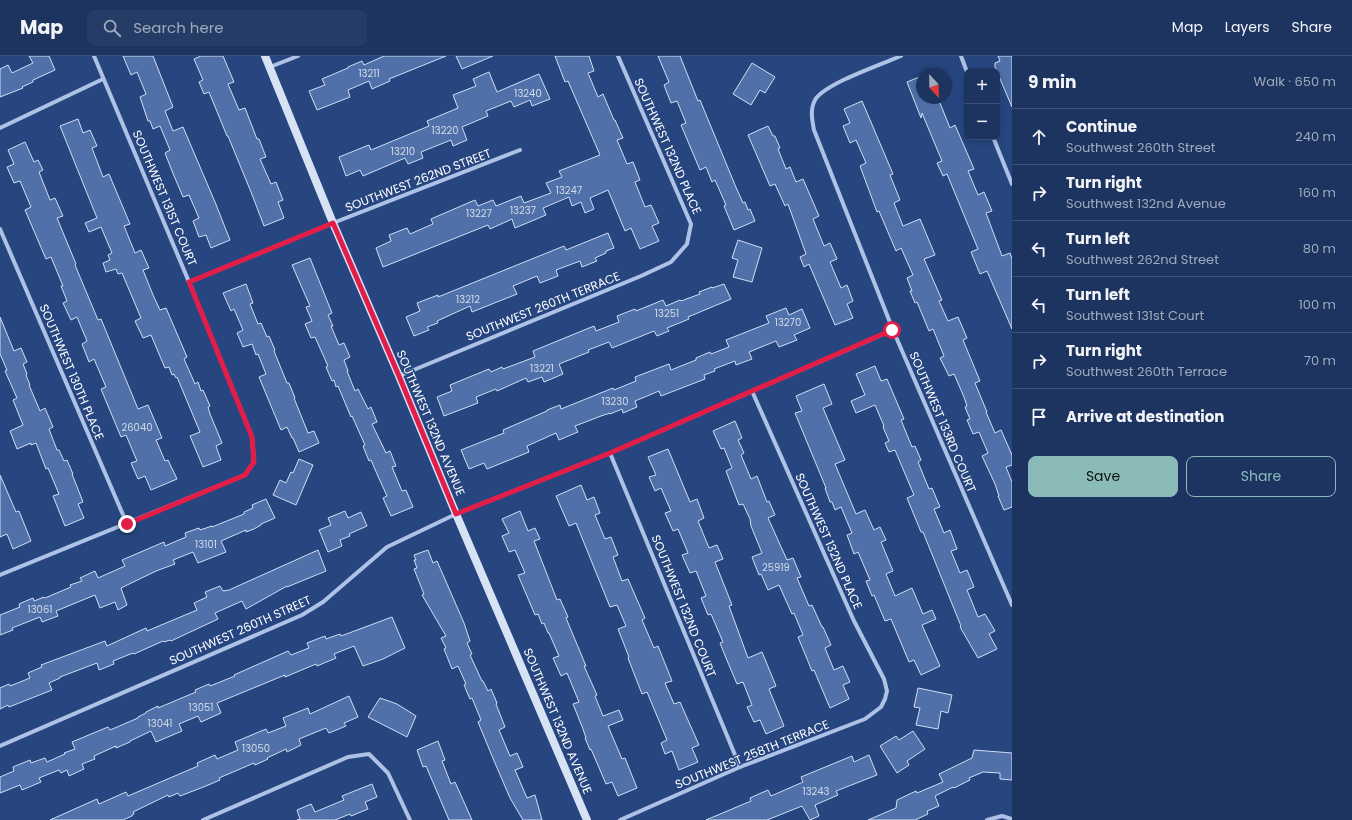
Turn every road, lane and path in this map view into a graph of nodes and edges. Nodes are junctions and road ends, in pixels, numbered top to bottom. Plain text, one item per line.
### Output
1 (94, 56) edge
2 (265, 56) edge
3 (298, 56) edge
4 (618, 56) edge
5 (901, 56) edge
6 (961, 56) edge
7 (270, 67) junction
8 (966, 68) edge
9 (103, 79) junction
10 (0, 128) edge
11 (994, 140) edge
12 (520, 150) dead end
13 (1012, 184) edge
14 (333, 223) junction
15 (0, 229) edge
16 (687, 244) joint
17 (189, 282) junction
18 (892, 330) junction
19 (399, 376) junction
20 (752, 391) junction
21 (610, 453) junction
22 (456, 514) junction
23 (127, 524) junction
24 (0, 575) edge
25 (1012, 606) edge
26 (885, 699) joint
27 (0, 746) edge
28 (740, 767) junction
29 (1012, 819) edge
30 (203, 820) edge
31 (410, 820) edge
32 (587, 820) edge
33 (620, 820) edge
34 (987, 820) edge

1 - 9 street, SOUTHWEST 131ST COURT
2 - 7 street, SOUTHWEST 132ND AVENUE
3 - 7 street
4 - 16 street, SOUTHWEST 132ND PLACE
5 - 18 street, SOUTHWEST 133RD COURT
6 - 8 street
7 - 14 street, SOUTHWEST 132ND AVENUE
9 - 10 street
9 - 17 street, SOUTHWEST 131ST COURT
11 - 13 street
12 - 14 street, SOUTHWEST 262ND STREET
14 - 17 street, SOUTHWEST 262ND STREET
14 - 19 street, SOUTHWEST 132ND AVENUE
15 - 23 street, SOUTHWEST 130TH PLACE
16 - 19 street, SOUTHWEST 260TH TERRACE
17 - 23 street, SOUTHWEST 131ST COURT
18 - 20 street, SOUTHWEST 260TH STREET
18 - 25 street, SOUTHWEST 133RD COURT
19 - 22 street, SOUTHWEST 132ND AVENUE
20 - 21 street, SOUTHWEST 260TH STREET
20 - 26 street, SOUTHWEST 132ND PLACE
21 - 22 street, SOUTHWEST 260TH STREET
21 - 28 street, SOUTHWEST 132ND COURT
22 - 27 street, SOUTHWEST 260TH STREET
22 - 32 street, SOUTHWEST 132ND AVENUE
23 - 24 street
26 - 28 street, SOUTHWEST 258TH TERRACE
28 - 33 street, SOUTHWEST 258TH TERRACE
29 - 34 street
30 - 31 street

